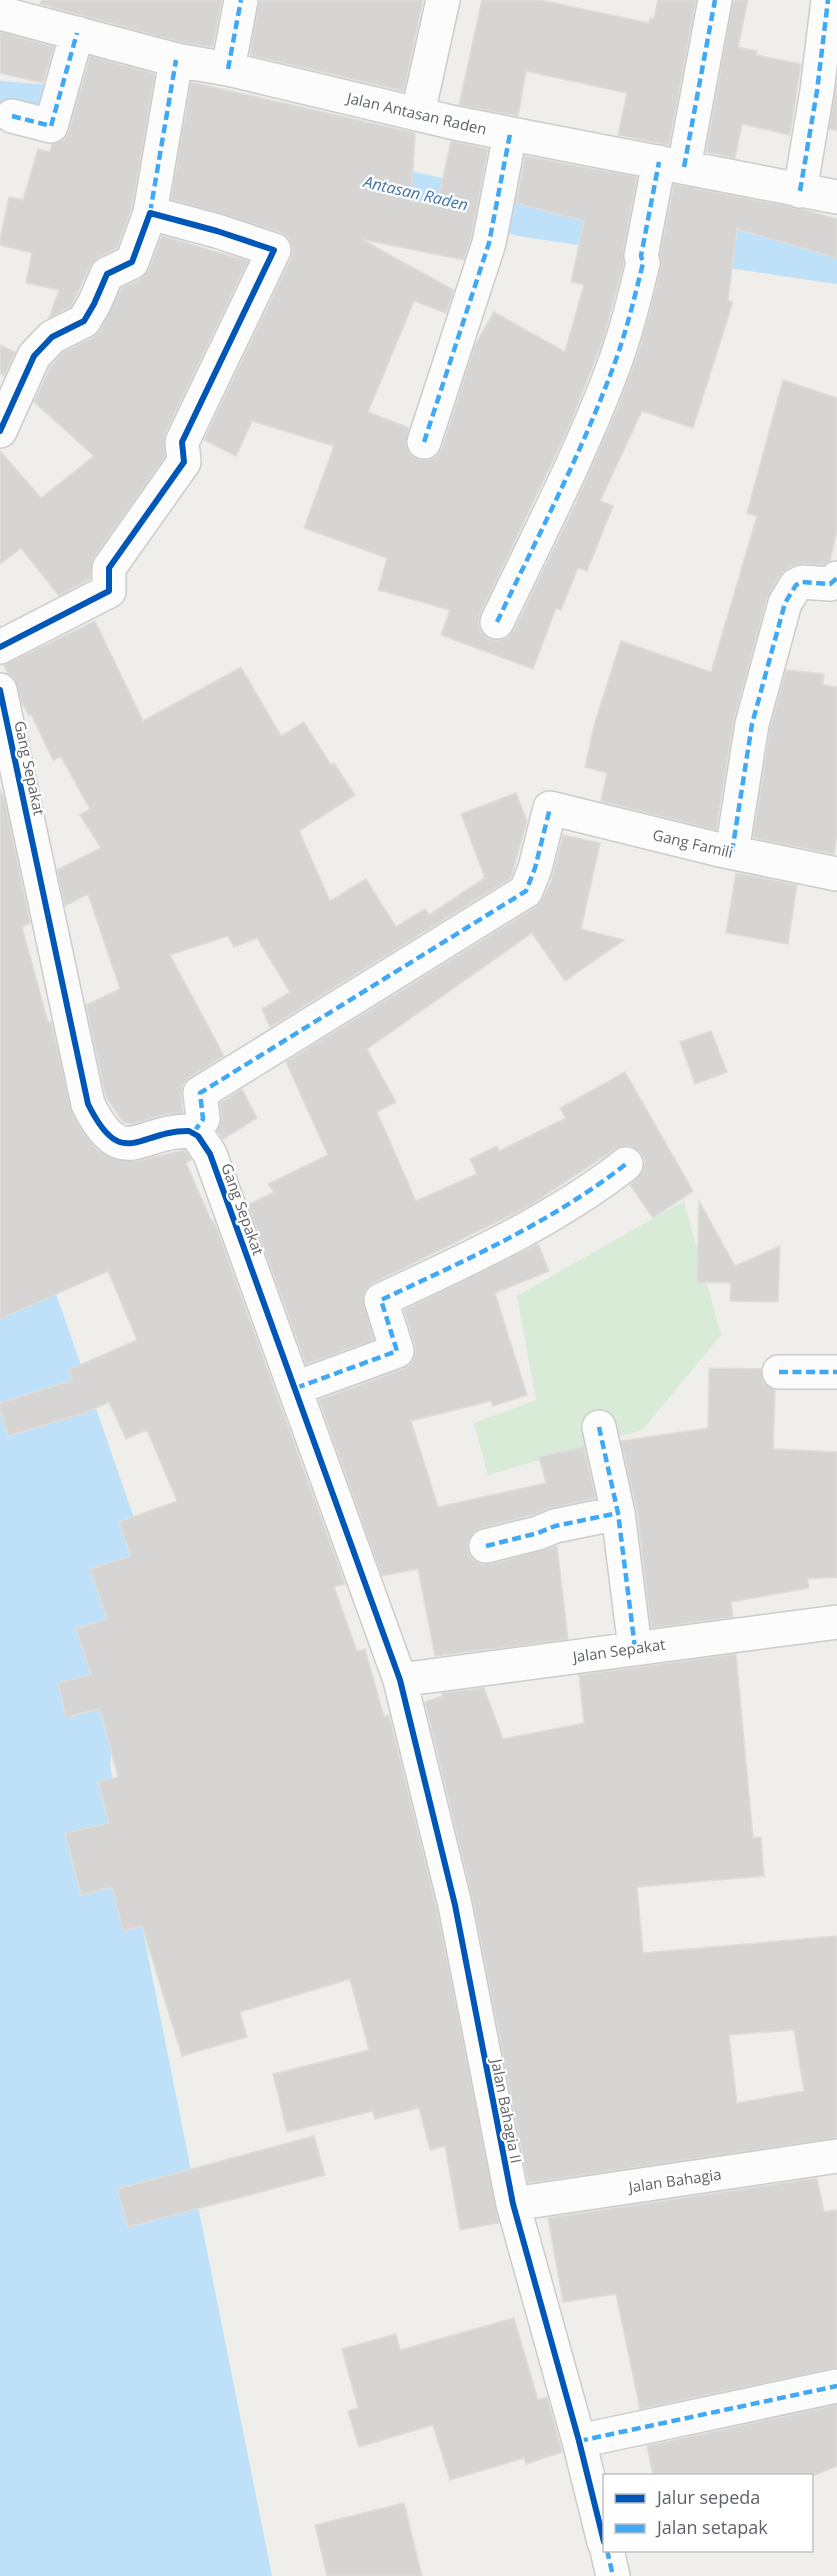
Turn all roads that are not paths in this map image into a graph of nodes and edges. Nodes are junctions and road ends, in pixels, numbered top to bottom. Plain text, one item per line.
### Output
1 (241, 0) edge
2 (443, 0) edge
3 (715, 0) edge
4 (828, 0) edge
5 (0, 13) edge
6 (76, 36) junction
7 (176, 64) junction
8 (228, 69) junction
9 (418, 113) junction
10 (12, 116) dead end
11 (510, 138) junction
12 (667, 167) junction
13 (801, 191) junction
14 (837, 197) edge
15 (151, 207) junction
16 (0, 431) edge
17 (424, 442) dead end
18 (837, 578) edge
19 (497, 622) dead end
20 (0, 647) edge
21 (0, 690) edge
22 (732, 852) junction
23 (837, 874) edge
24 (194, 1132) junction
25 (626, 1164) dead end
26 (779, 1372) dead end
27 (837, 1372) edge
28 (296, 1388) junction
29 (599, 1427) dead end
30 (618, 1513) junction
31 (486, 1546) dead end
32 (837, 1622) edge
33 (635, 1648) junction
34 (400, 1680) junction
35 (837, 2156) edge
36 (513, 2204) junction
37 (837, 2386) edge
38 (579, 2441) junction
39 (603, 2538) edge
40 (607, 2552) edge
41 (613, 2576) edge

1 - 8 street
2 - 9 street
3 - 12 street
4 - 13 street
5 - 6 street, Jalan Antasan Raden
6 - 7 street, Jalan Antasan Raden
6 - 10 street
7 - 8 street, Jalan Antasan Raden
7 - 15 street
8 - 9 street, Jalan Antasan Raden
9 - 11 street, Jalan Antasan Raden
11 - 12 street, Jalan Antasan Raden
11 - 17 street
12 - 13 street, Jalan Antasan Raden
12 - 19 street
13 - 14 street, Jalan Antasan Raden
15 - 16 street
15 - 20 street
18 - 22 street
21 - 24 street, Gang Sepakat
22 - 23 street, Gang Famili
22 - 24 street, Gang Famili
24 - 28 street, Gang Sepakat
25 - 28 street
26 - 27 street
28 - 34 street, Gang Sepakat
29 - 30 street
30 - 31 street
30 - 33 street
32 - 33 street, Jalan Sepakat
33 - 34 street, Jalan Sepakat
34 - 36 street, Jalan Bahagia II
35 - 36 street, Jalan Bahagia
36 - 38 street, Jalan Bahagia II
37 - 38 street
38 - 39 street, Jalan Bahagia II
40 - 41 street

